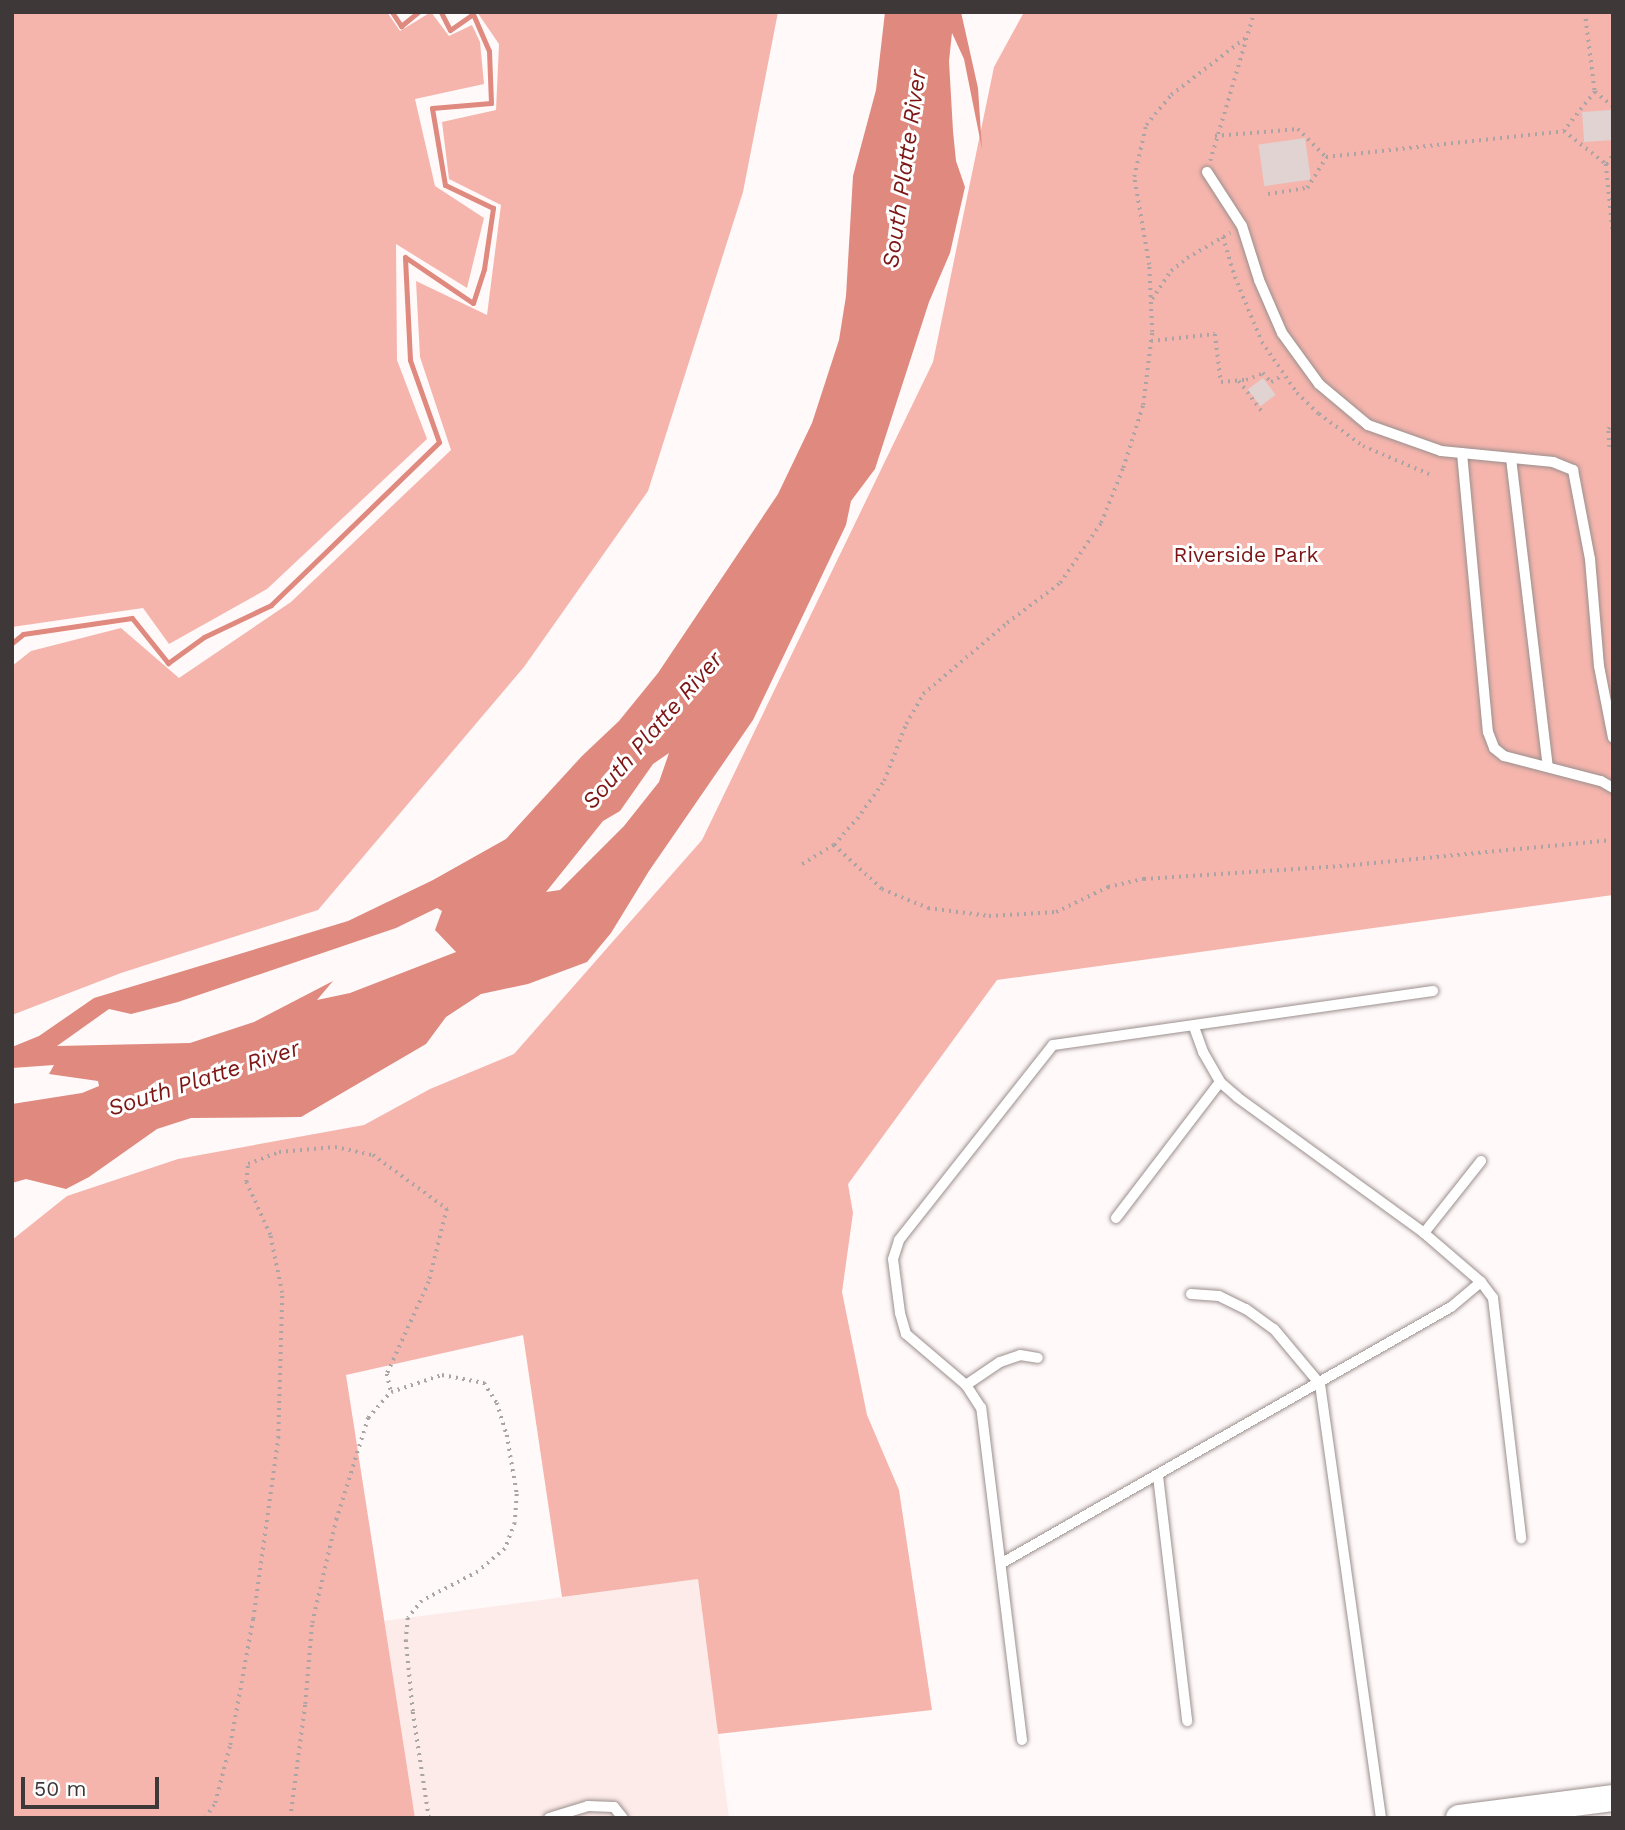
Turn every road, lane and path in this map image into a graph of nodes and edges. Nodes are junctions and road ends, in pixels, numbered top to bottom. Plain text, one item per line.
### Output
1 (1254, 12) edge
2 (1585, 12) edge
3 (1248, 36) junction
4 (1595, 92) junction
5 (1613, 106) edge
6 (1564, 131) junction
7 (1215, 136) junction
8 (1613, 155) edge
9 (1326, 157) junction
10 (1606, 164) junction
11 (1207, 172) joint
12 (1268, 194) dead end
13 (1242, 226) junction
14 (1613, 234) edge
15 (1150, 301) junction
16 (1151, 341) junction
17 (1283, 375) dead end
18 (1239, 381) junction
19 (1262, 411) dead end
20 (1613, 423) edge
21 (1609, 447) dead end
22 (1462, 453) junction
23 (1511, 458) junction
24 (1613, 738) edge
25 (1548, 767) junction
26 (1613, 788) edge
27 (1613, 840) edge
28 (834, 845) junction
29 (802, 864) dead end
30 (1433, 991) dead end
31 (1194, 1027) junction
32 (1220, 1082) junction
33 (1481, 1161) dead end
34 (1116, 1218) dead end
35 (1424, 1233) junction
36 (1481, 1282) junction
37 (1191, 1294) dead end
38 (1038, 1358) dead end
39 (1320, 1384) junction
40 (966, 1385) junction
41 (391, 1392) junction
42 (1158, 1476) junction
43 (1521, 1538) dead end
44 (1002, 1563) junction
45 (1187, 1721) dead end
46 (1022, 1740) dead end
47 (1613, 1798) edge
48 (1550, 1812) edge
49 (205, 1818) edge
50 (290, 1818) edge
51 (429, 1818) edge
52 (549, 1818) edge
53 (622, 1818) edge
54 (1381, 1818) edge
55 (1459, 1818) edge

1 - 3 path
2 - 4 path
3 - 7 path
3 - 15 path
4 - 5 path
4 - 6 path
6 - 9 path
6 - 10 path
7 - 9 path
7 - 11 path
8 - 10 path
9 - 12 path
10 - 14 path
11 - 13 lane
13 - 15 path
13 - 22 lane
15 - 16 path
16 - 18 path
16 - 28 path
17 - 18 path
18 - 19 path
20 - 21 path
22 - 23 lane
22 - 25 lane
23 - 24 lane
23 - 25 lane
25 - 26 lane
27 - 28 path
28 - 29 path
30 - 31 lane
31 - 32 lane
31 - 40 lane
32 - 34 lane
32 - 35 lane
33 - 35 lane
35 - 36 lane
36 - 39 lane
36 - 43 lane
37 - 39 lane
38 - 40 lane
39 - 42 lane
39 - 54 lane
40 - 44 lane
41 - 49 path
41 - 50 path
41 - 51 path
42 - 44 lane
42 - 45 lane
44 - 46 lane
47 - 48 main road
48 - 55 main road
52 - 53 lane

